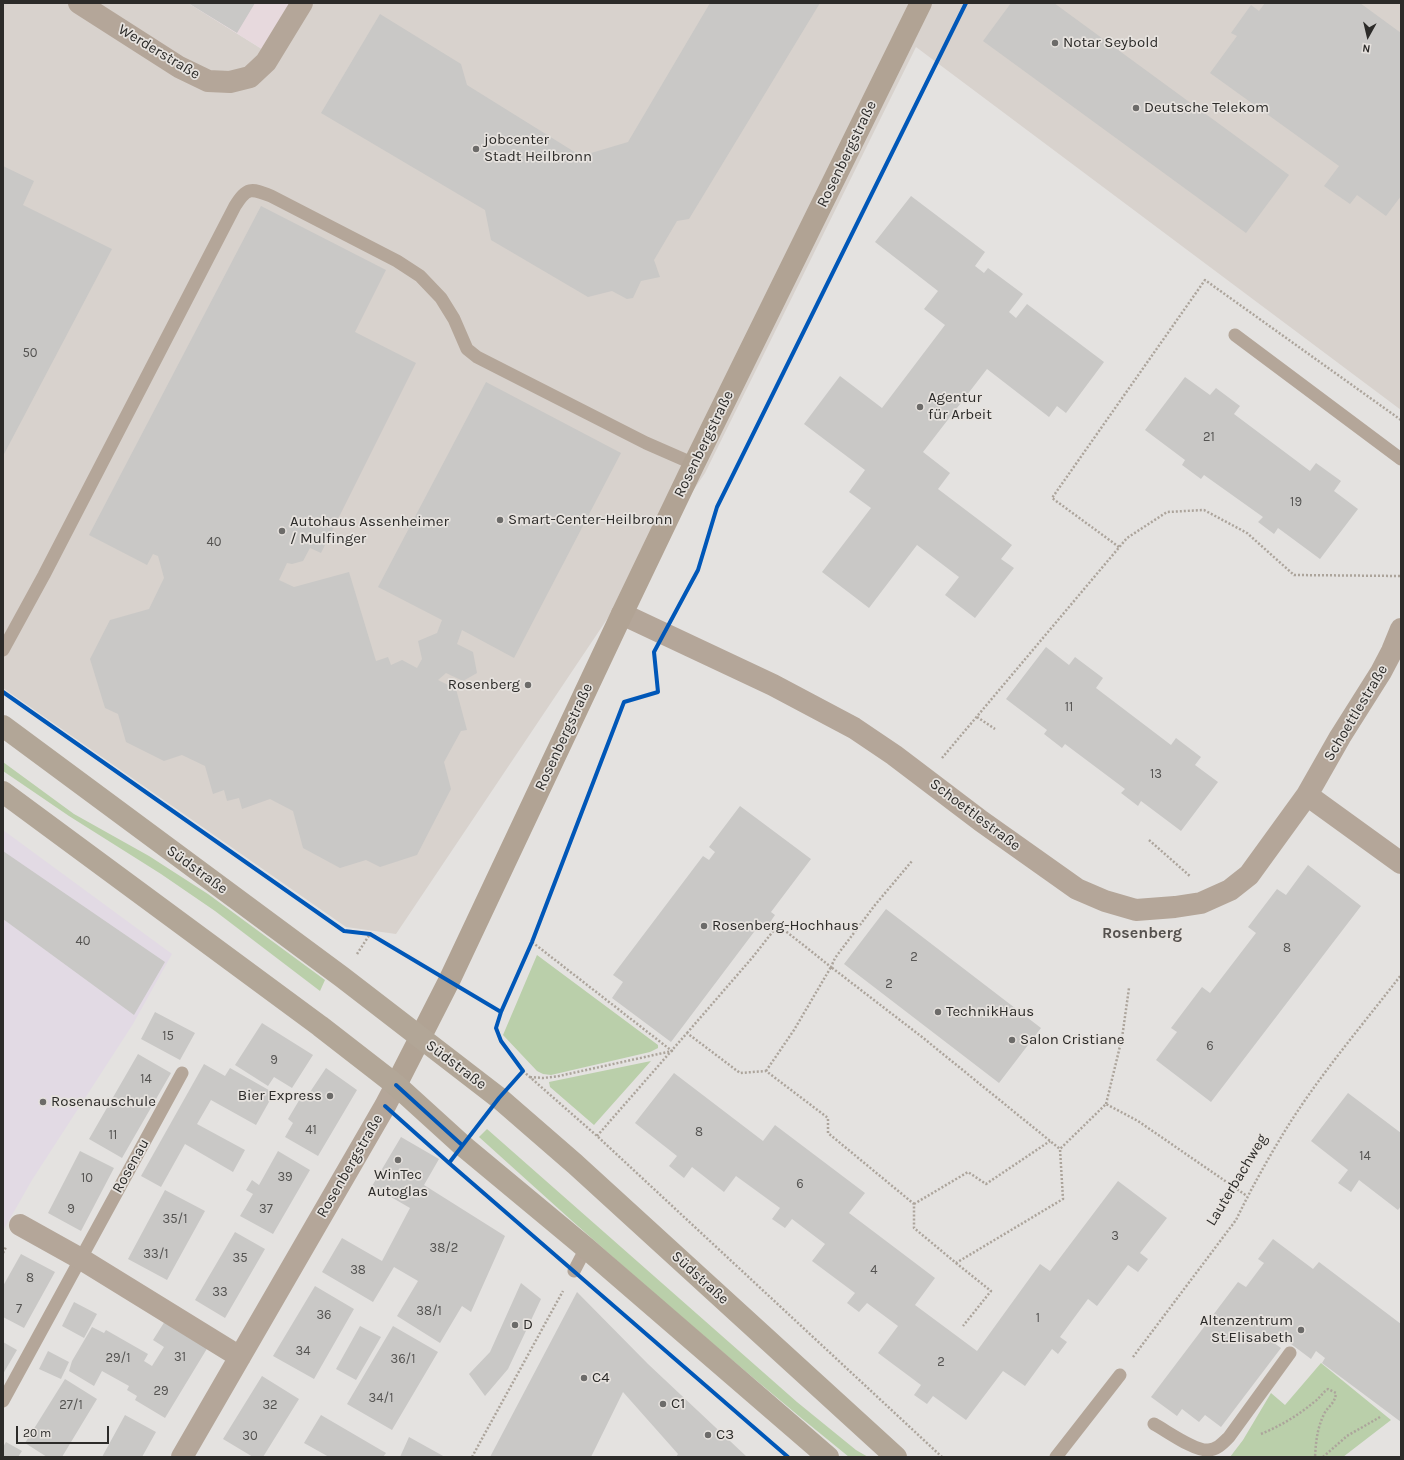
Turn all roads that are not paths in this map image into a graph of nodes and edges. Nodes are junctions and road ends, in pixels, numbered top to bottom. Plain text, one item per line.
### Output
1 (79, 3) edge
2 (302, 3) edge
3 (921, 3) edge
4 (1235, 335) dead end
5 (1401, 459) edge
6 (694, 464) junction
7 (622, 614) junction
8 (1401, 629) edge
9 (3, 650) edge
10 (3, 726) edge
11 (3, 792) edge
12 (1307, 795) junction
13 (1401, 863) edge
14 (420, 1038) junction
15 (182, 1073) dead end
16 (396, 1085) junction
17 (20, 1225) dead end
18 (586, 1248) junction
19 (81, 1259) junction
20 (574, 1272) road end
21 (1290, 1353) dead end
22 (240, 1357) junction
23 (1120, 1375) road end
24 (3, 1401) edge
25 (1154, 1424) dead end
26 (182, 1457) edge
27 (828, 1457) edge
28 (896, 1457) edge
29 (1056, 1457) edge

1 - 2 street, Werderstraße
3 - 6 street, Rosenbergstraße
4 - 5 lane
6 - 7 street, Rosenbergstraße
6 - 9 lane
7 - 12 street, Schoettlestraße
7 - 14 street, Rosenbergstraße
8 - 12 street, Schoettlestraße
10 - 14 main road, Südstraße
11 - 16 main road
12 - 13 street
14 - 16 street, Rosenbergstraße
14 - 28 main road, Südstraße
15 - 19 lane, Rosenau
16 - 18 main road
16 - 22 street, Rosenbergstraße
17 - 19 street
18 - 20 lane
18 - 27 main road
19 - 22 street
19 - 24 lane, Rosenau
21 - 25 lane
22 - 26 street, Rosenbergstraße
23 - 29 lane

